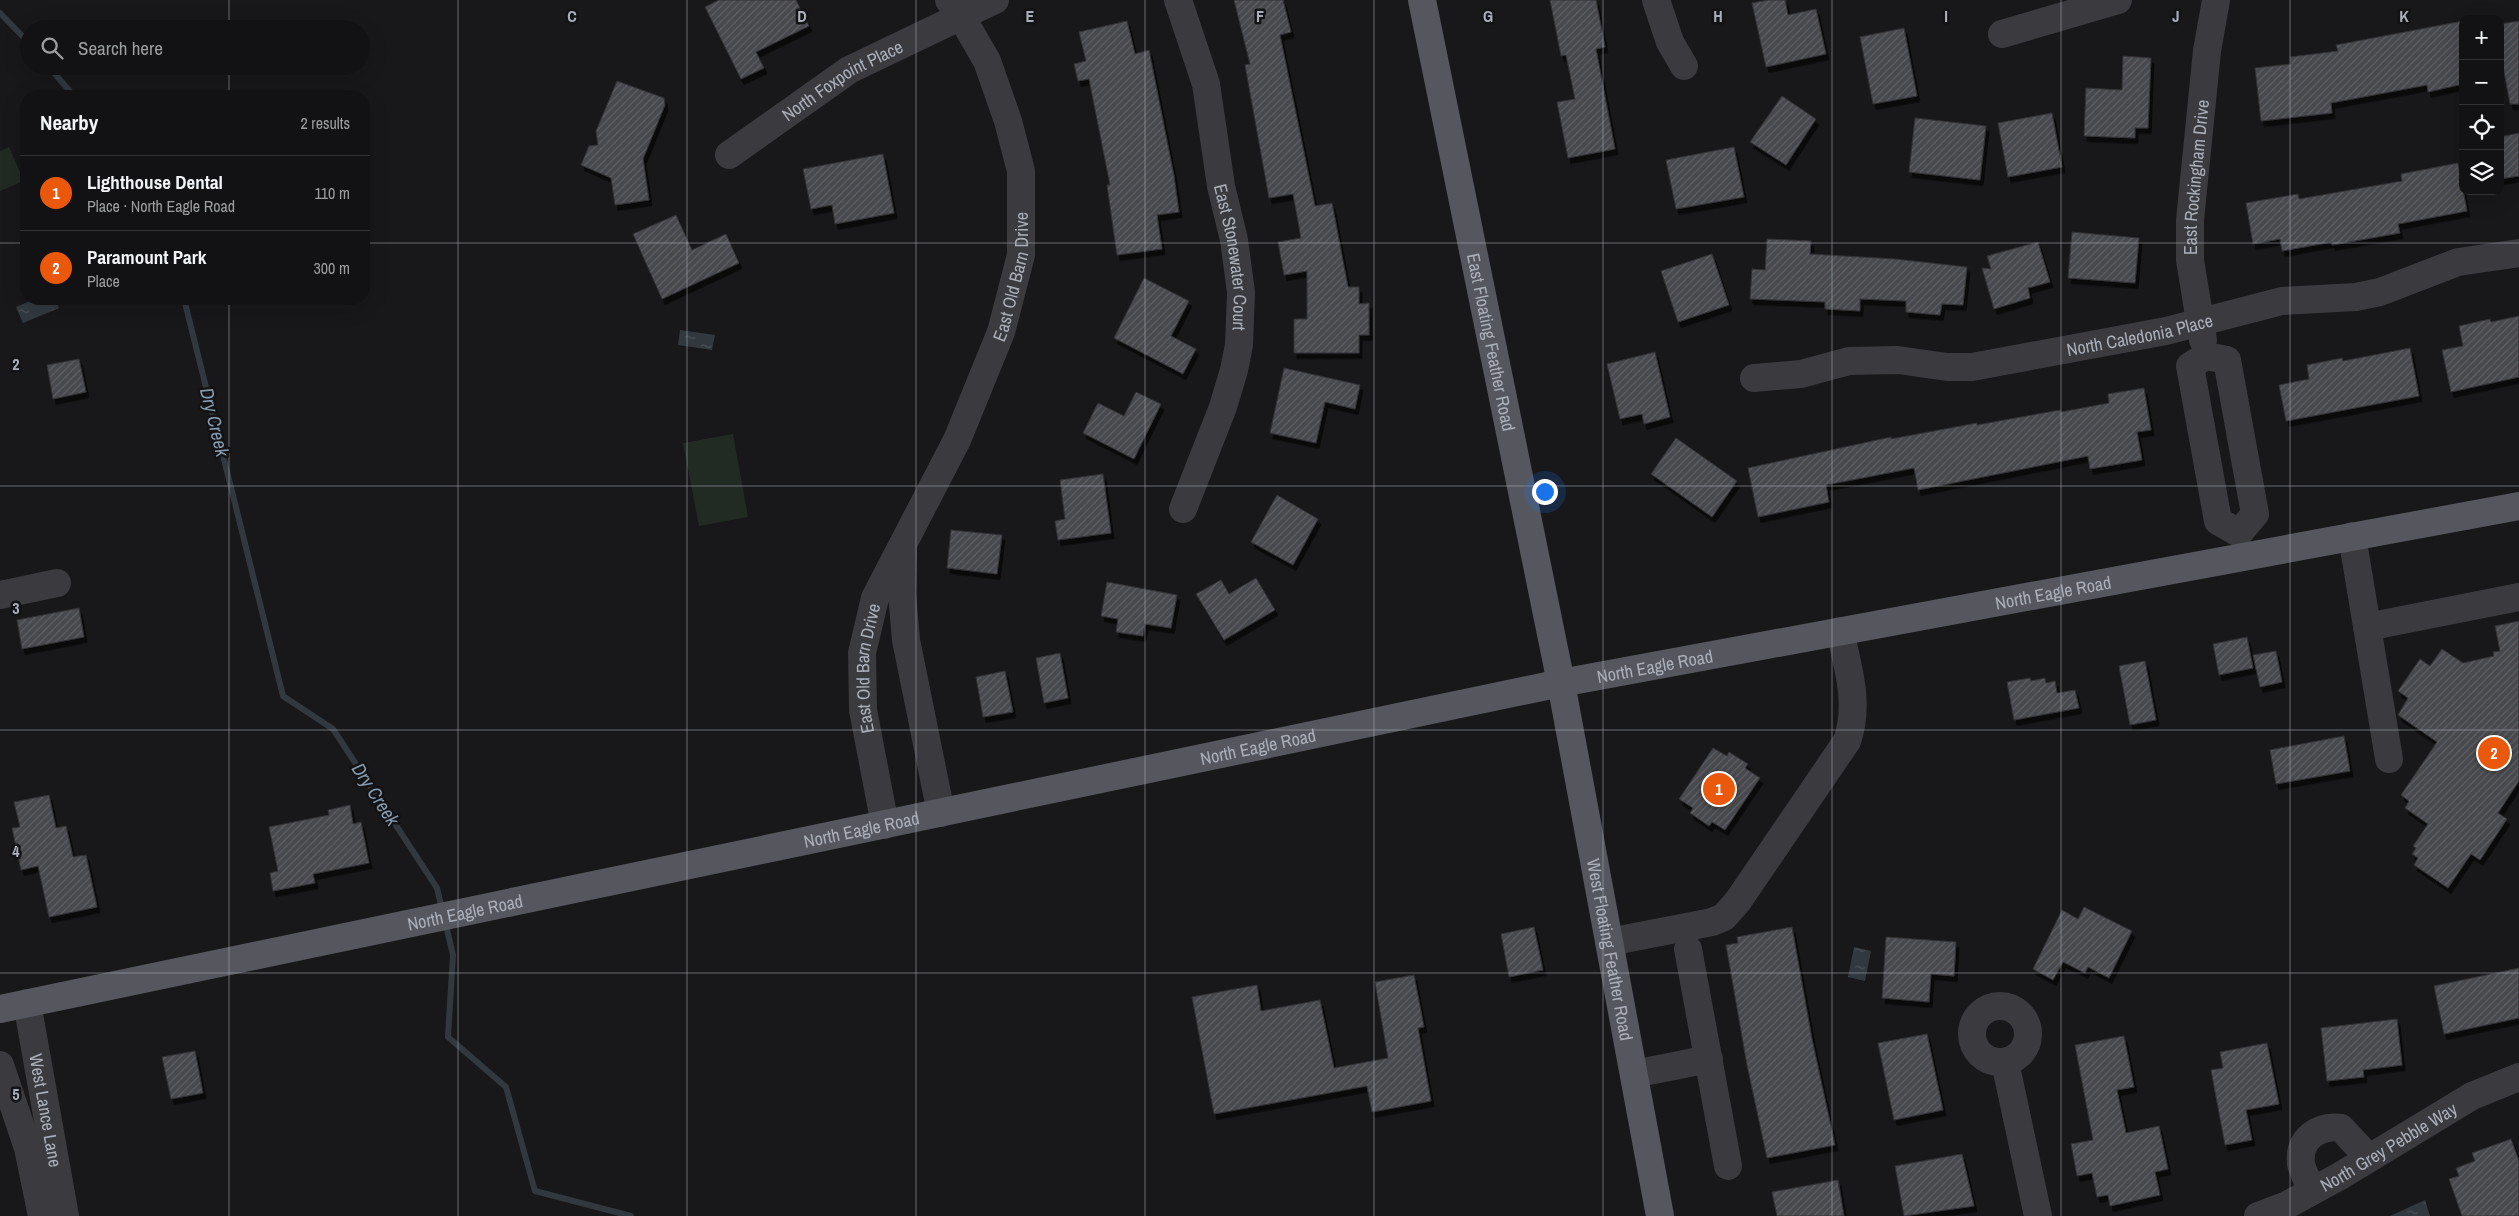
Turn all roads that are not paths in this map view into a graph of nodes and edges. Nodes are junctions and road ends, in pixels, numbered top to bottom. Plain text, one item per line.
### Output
1 (995, 0) edge
2 (1178, 0) edge
3 (1422, 0) edge
4 (1656, 0) edge
5 (2118, 0) edge
6 (2216, 0) edge
7 (955, 8) edge
8 (2002, 34) dead end
9 (1684, 66) dead end
10 (729, 155) dead end
11 (2519, 253) edge
12 (2200, 323) junction
13 (2206, 356) junction
14 (1754, 378) dead end
15 (2519, 506) edge
16 (1183, 510) dead end
17 (2352, 536) junction
18 (2241, 544) junction
19 (903, 548) junction
20 (57, 584) dead end
21 (0, 596) edge
22 (2519, 597) edge
23 (2367, 628) junction
24 (1840, 631) junction
25 (1561, 683) junction
26 (2389, 759) dead end
27 (941, 813) junction
28 (885, 825) junction
29 (1609, 942) junction
30 (1688, 949) dead end
31 (27, 1003) junction
32 (0, 1009) edge
33 (1710, 1059) junction
34 (2005, 1062) dead end
35 (0, 1065) edge
36 (1634, 1074) junction
37 (2519, 1077) edge
38 (2369, 1158) junction
39 (1728, 1166) dead end
40 (2312, 1191) junction
41 (42, 1216) edge
42 (65, 1216) edge
43 (1660, 1216) edge
44 (2038, 1216) edge
45 (2258, 1216) edge

1 - 7 street, North Foxpoint Place
2 - 16 street, East Stonewater Court
3 - 25 main road, East Floating Feather Road
4 - 9 street
5 - 8 street
6 - 12 street, East Rockingham Drive
7 - 10 street, North Foxpoint Place
7 - 19 street, East Old Barn Drive
11 - 12 street, North Caledonia Place
12 - 13 street, East Rockingham Drive
12 - 14 street, North Caledonia Place
13 - 18 street
13 - 18 street
15 - 17 main road, North Eagle Road
17 - 18 main road, North Eagle Road
17 - 23 street
18 - 24 main road, North Eagle Road
19 - 27 street, East Old Barn Drive
19 - 28 street, East Old Barn Drive
20 - 21 street
22 - 23 street
23 - 26 street
24 - 25 main road, North Eagle Road
24 - 29 street
25 - 27 main road, North Eagle Road
25 - 29 main road, West Floating Feather Road
27 - 28 main road, North Eagle Road
28 - 31 main road, North Eagle Road
29 - 36 main road, West Floating Feather Road
30 - 33 street
31 - 32 main road, North Eagle Road
31 - 42 street, West Lance Lane
33 - 36 street
33 - 39 street
34 - 44 street
35 - 41 street
36 - 43 main road, West Floating Feather Road
37 - 38 street, North Grey Pebble Way
38 - 40 street, North Grey Pebble Way
38 - 40 street
40 - 45 street, North Grey Pebble Way

